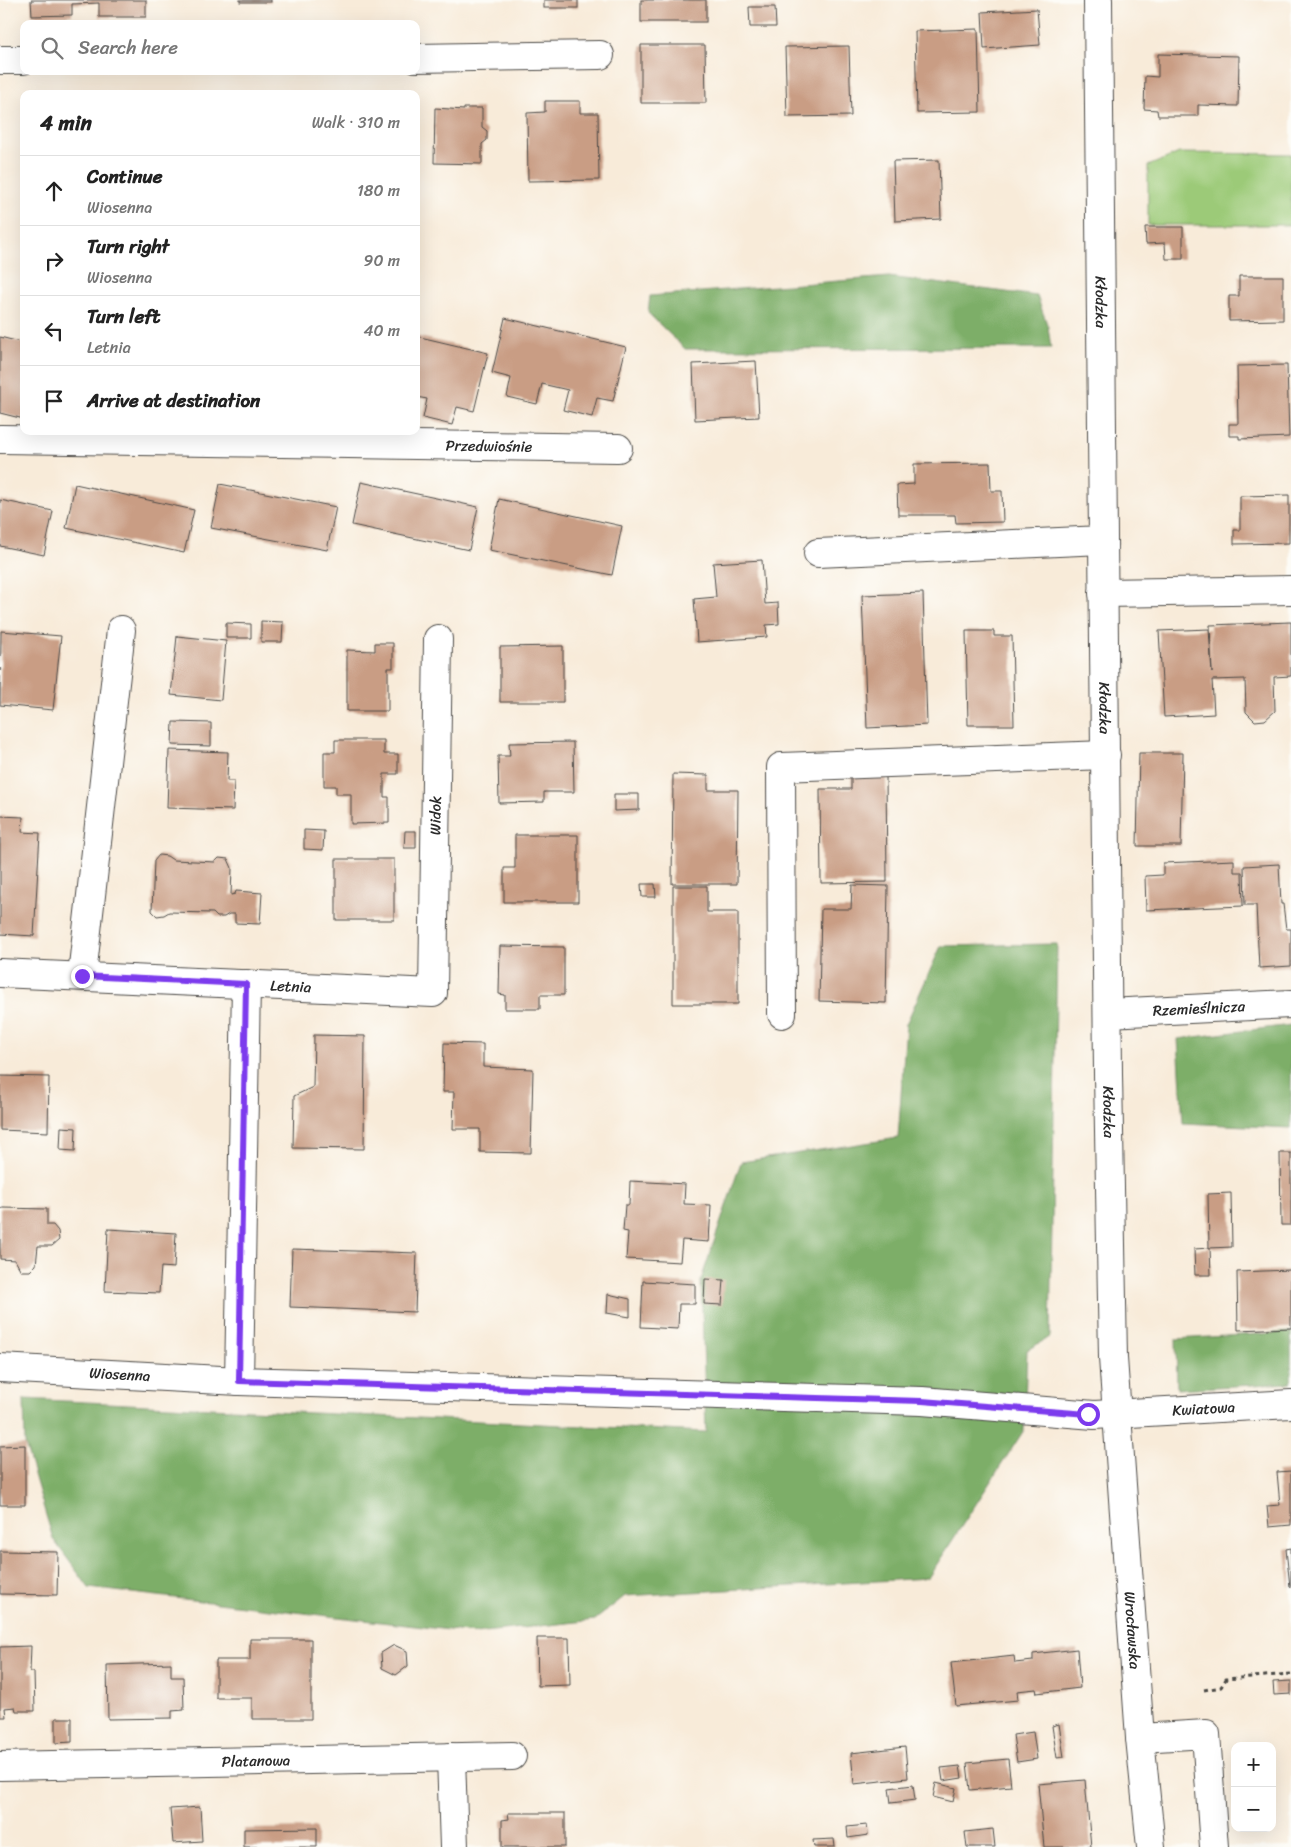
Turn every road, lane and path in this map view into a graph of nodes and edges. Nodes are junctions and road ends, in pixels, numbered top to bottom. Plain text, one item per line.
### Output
1 (1098, 0) edge
2 (600, 55) dead end
3 (420, 58) edge
4 (0, 60) edge
5 (20, 60) edge
6 (0, 438) edge
7 (618, 448) dead end
8 (1102, 540) junction
9 (818, 553) dead end
10 (1291, 590) edge
11 (1103, 593) junction
12 (121, 630) dead end
13 (438, 639) dead end
14 (1106, 755) junction
15 (0, 973) edge
16 (82, 976) junction
17 (246, 984) junction
18 (433, 993) joint
19 (1291, 1004) edge
20 (1108, 1013) junction
21 (782, 1014) dead end
22 (0, 1368) edge
23 (239, 1381) junction
24 (1291, 1404) edge
25 (1116, 1414) junction
26 (1291, 1674) edge
27 (1204, 1690) dead end
28 (1140, 1738) junction
29 (512, 1756) dead end
30 (451, 1757) junction
31 (0, 1766) edge
32 (454, 1847) edge
33 (1151, 1847) edge
34 (1214, 1847) edge

1 - 8 street, Kłodzka
2 - 3 street
4 - 5 street
6 - 7 street, Przedwiośnie
8 - 9 street
8 - 11 street, Kłodzka
10 - 11 street
11 - 14 street, Kłodzka
12 - 16 street
13 - 18 street, Widok
14 - 20 street, Kłodzka
14 - 21 street
15 - 16 street, Letnia
16 - 17 street, Letnia
17 - 18 street, Letnia
17 - 23 street
19 - 20 street, Rzemieślnicza
20 - 25 street, Kłodzka
22 - 23 street, Wiosenna
23 - 25 street, Wiosenna
24 - 25 street, Kwiatowa
25 - 28 street, Wrocławska
26 - 27 path
28 - 33 street, Wrocławska
28 - 34 street
29 - 30 street, Platanowa
30 - 31 street, Platanowa
30 - 32 street

